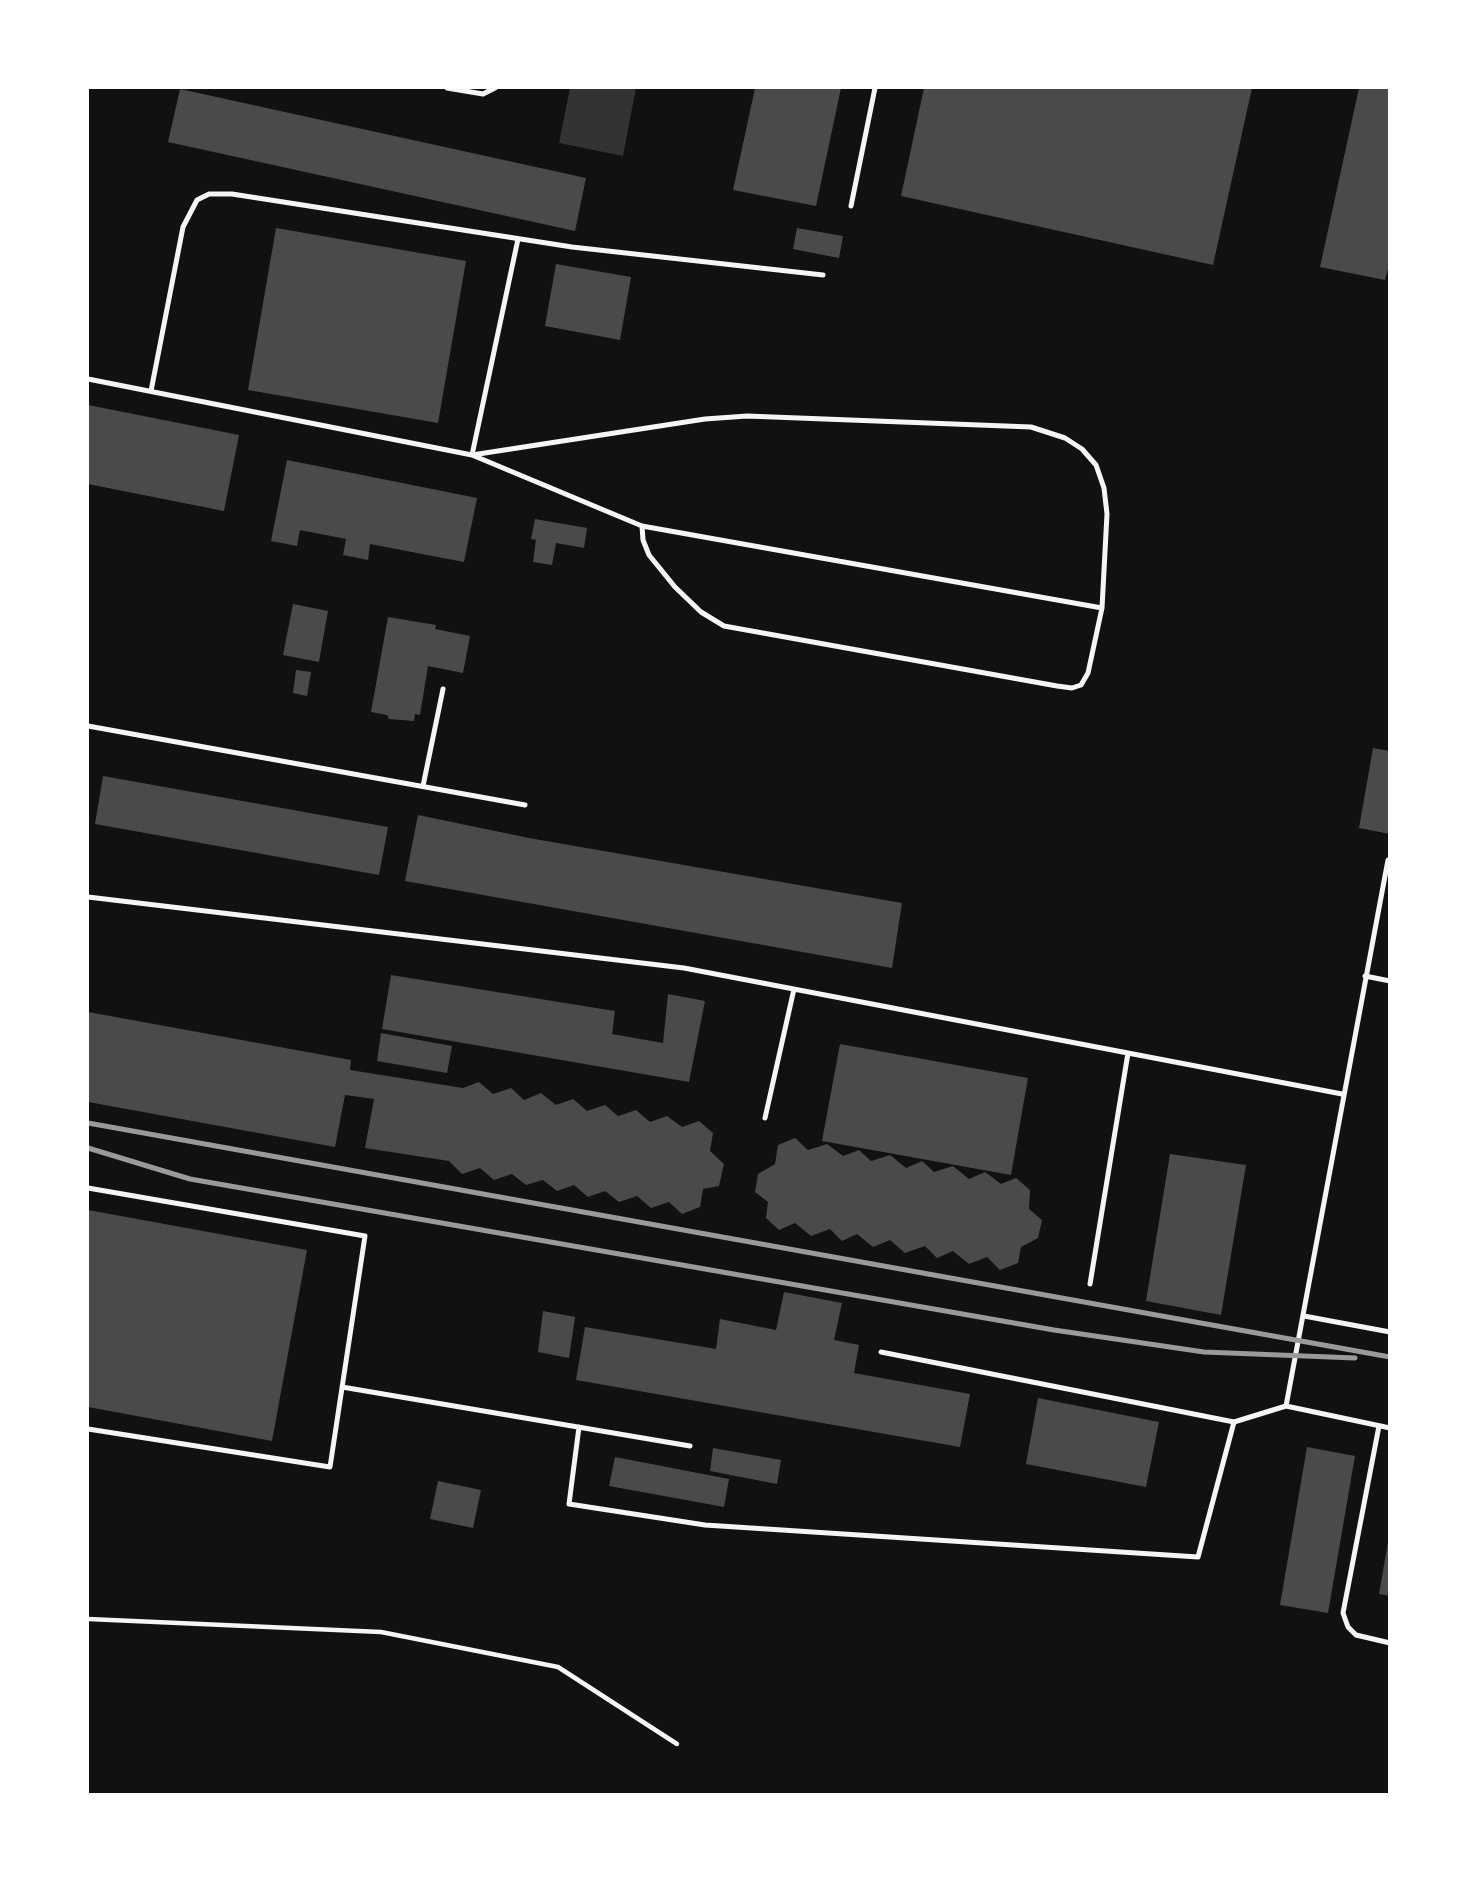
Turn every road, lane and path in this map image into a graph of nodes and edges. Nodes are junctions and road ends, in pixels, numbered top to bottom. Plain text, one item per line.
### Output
1 (447, 88) edge
2 (495, 88) edge
3 (875, 88) edge
4 (851, 206) dead end
5 (518, 239) junction
6 (823, 275) dead end
7 (88, 379) edge
8 (150, 391) junction
9 (472, 455) junction
10 (642, 526) junction
11 (1102, 608) junction
12 (443, 688) dead end
13 (88, 726) edge
14 (423, 786) junction
15 (525, 805) dead end
16 (1388, 860) dead end
17 (88, 897) edge
18 (1365, 976) junction
19 (1390, 981) edge
20 (794, 989) junction
21 (1128, 1053) junction
22 (1342, 1094) junction
23 (765, 1118) dead end
24 (88, 1188) edge
25 (1090, 1283) dead end
26 (1304, 1316) junction
27 (1390, 1332) edge
28 (881, 1352) dead end
29 (342, 1387) junction
30 (1286, 1406) junction
31 (1234, 1422) junction
32 (1379, 1426) junction
33 (579, 1427) junction
34 (1390, 1428) edge
35 (88, 1429) edge
36 (690, 1446) dead end
37 (88, 1619) edge
38 (1390, 1643) edge
39 (677, 1744) dead end

1 - 2 lane
3 - 4 lane
5 - 6 lane
5 - 8 lane
5 - 9 lane
7 - 8 lane
8 - 9 lane
9 - 10 lane
9 - 11 lane
10 - 11 lane
10 - 11 lane
12 - 14 lane
13 - 14 lane
14 - 15 lane
16 - 18 lane
17 - 20 lane
18 - 19 lane
18 - 22 lane
20 - 21 lane
20 - 23 lane
21 - 22 lane
21 - 25 lane
22 - 26 lane
24 - 29 lane
26 - 27 lane
26 - 30 lane
28 - 31 lane
29 - 33 lane
29 - 35 lane
30 - 31 lane
30 - 32 lane
31 - 33 lane
32 - 34 lane
32 - 38 lane
33 - 36 lane
37 - 39 path

